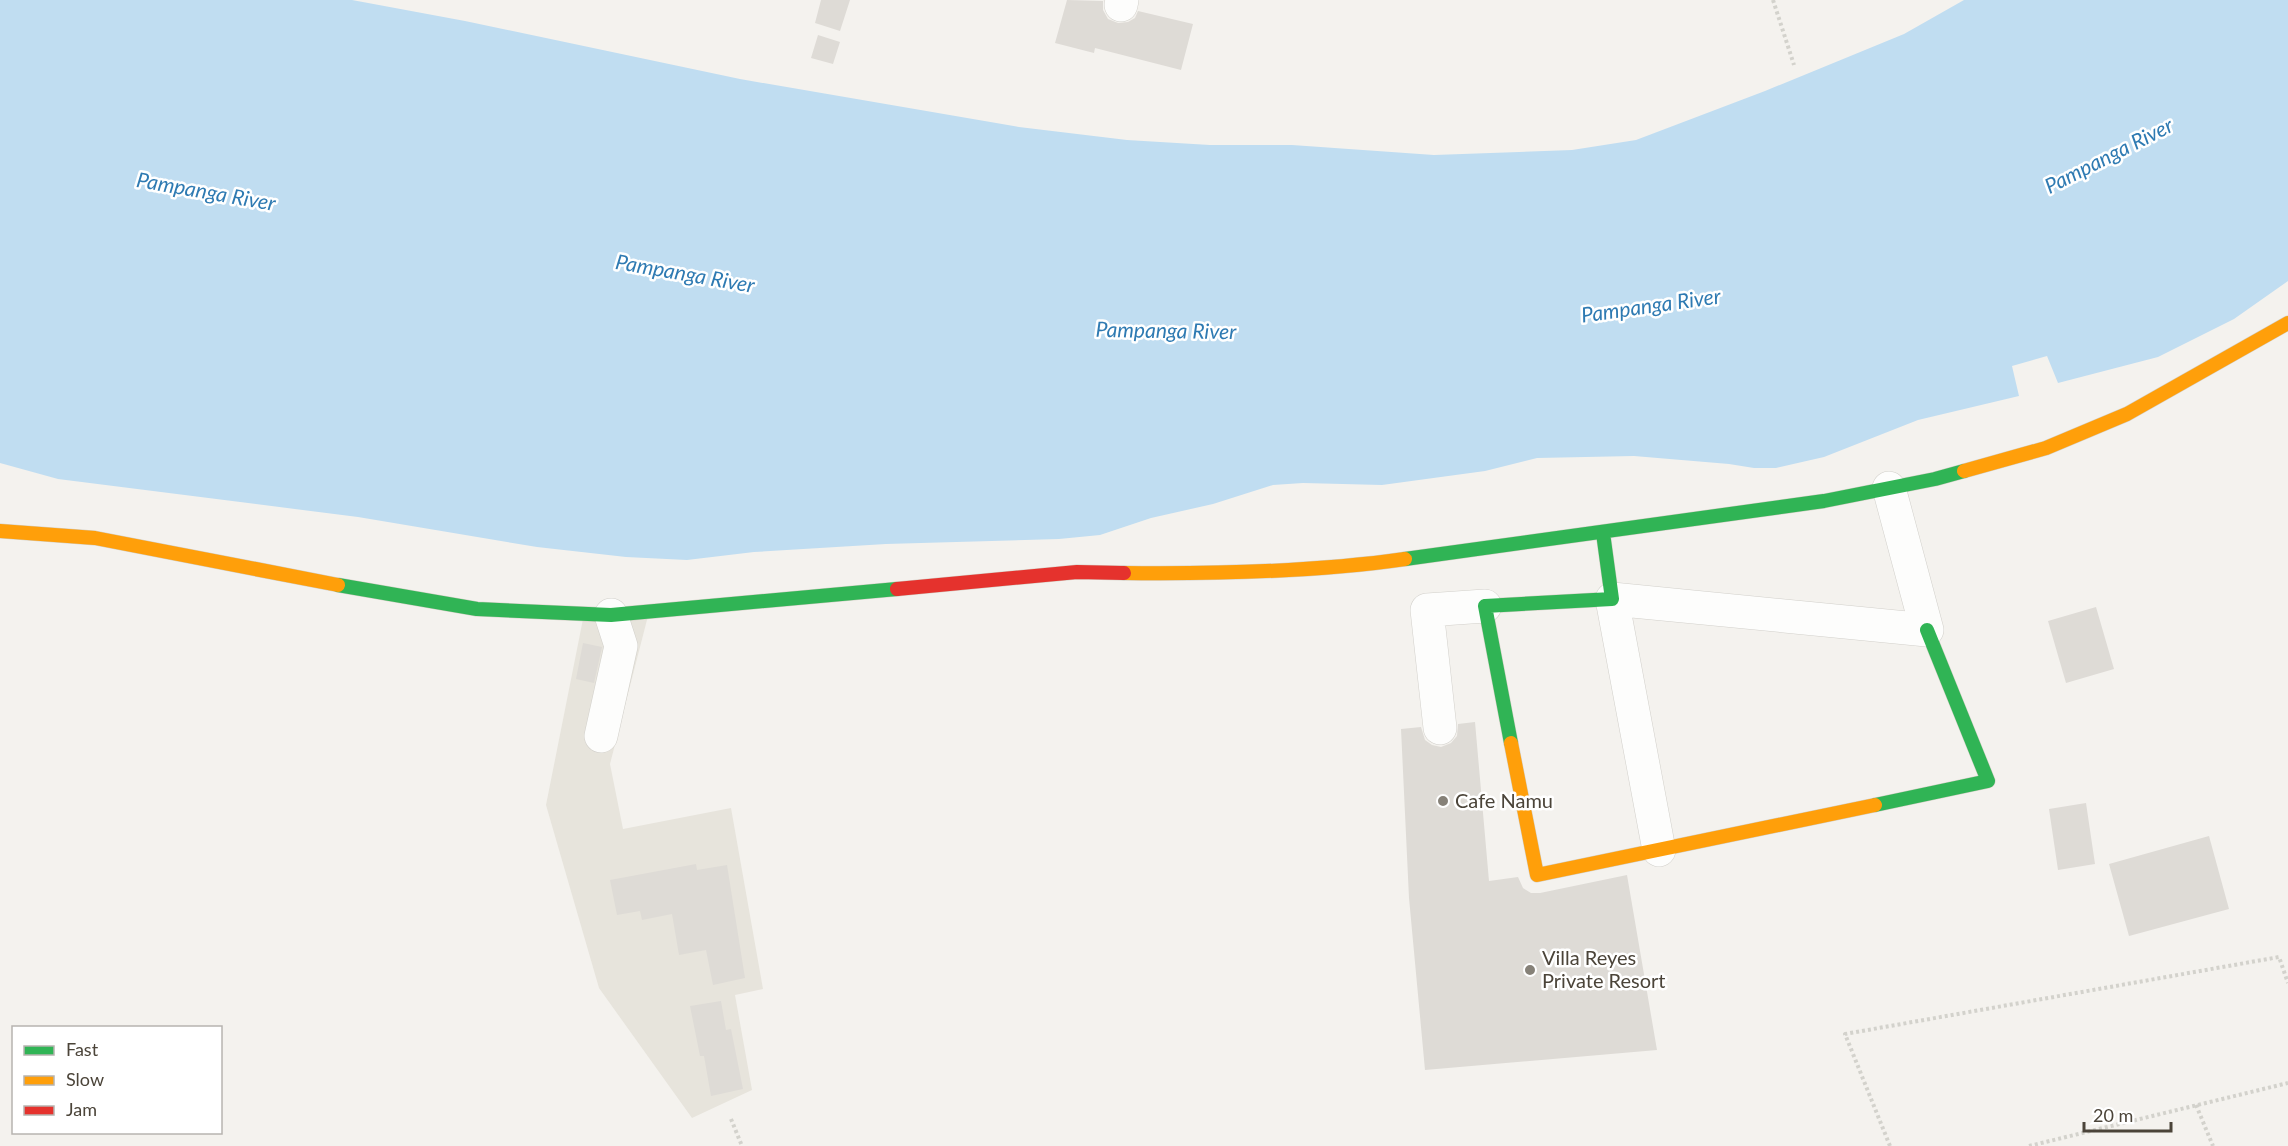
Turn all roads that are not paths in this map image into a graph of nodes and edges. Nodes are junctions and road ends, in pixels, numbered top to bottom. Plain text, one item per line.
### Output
1 (2288, 323) edge
2 (1890, 488) junction
3 (0, 531) edge
4 (1603, 532) junction
5 (1612, 599) junction
6 (1485, 606) junction
7 (611, 615) junction
8 (1928, 630) junction
9 (1440, 728) dead end
10 (601, 736) dead end
11 (1659, 850) junction

1 - 2 main road
2 - 4 main road
2 - 8 street
3 - 7 main road
4 - 5 main road
4 - 7 main road
5 - 6 main road
5 - 8 street
5 - 11 street
6 - 9 street
6 - 11 main road
7 - 10 street
8 - 11 main road

